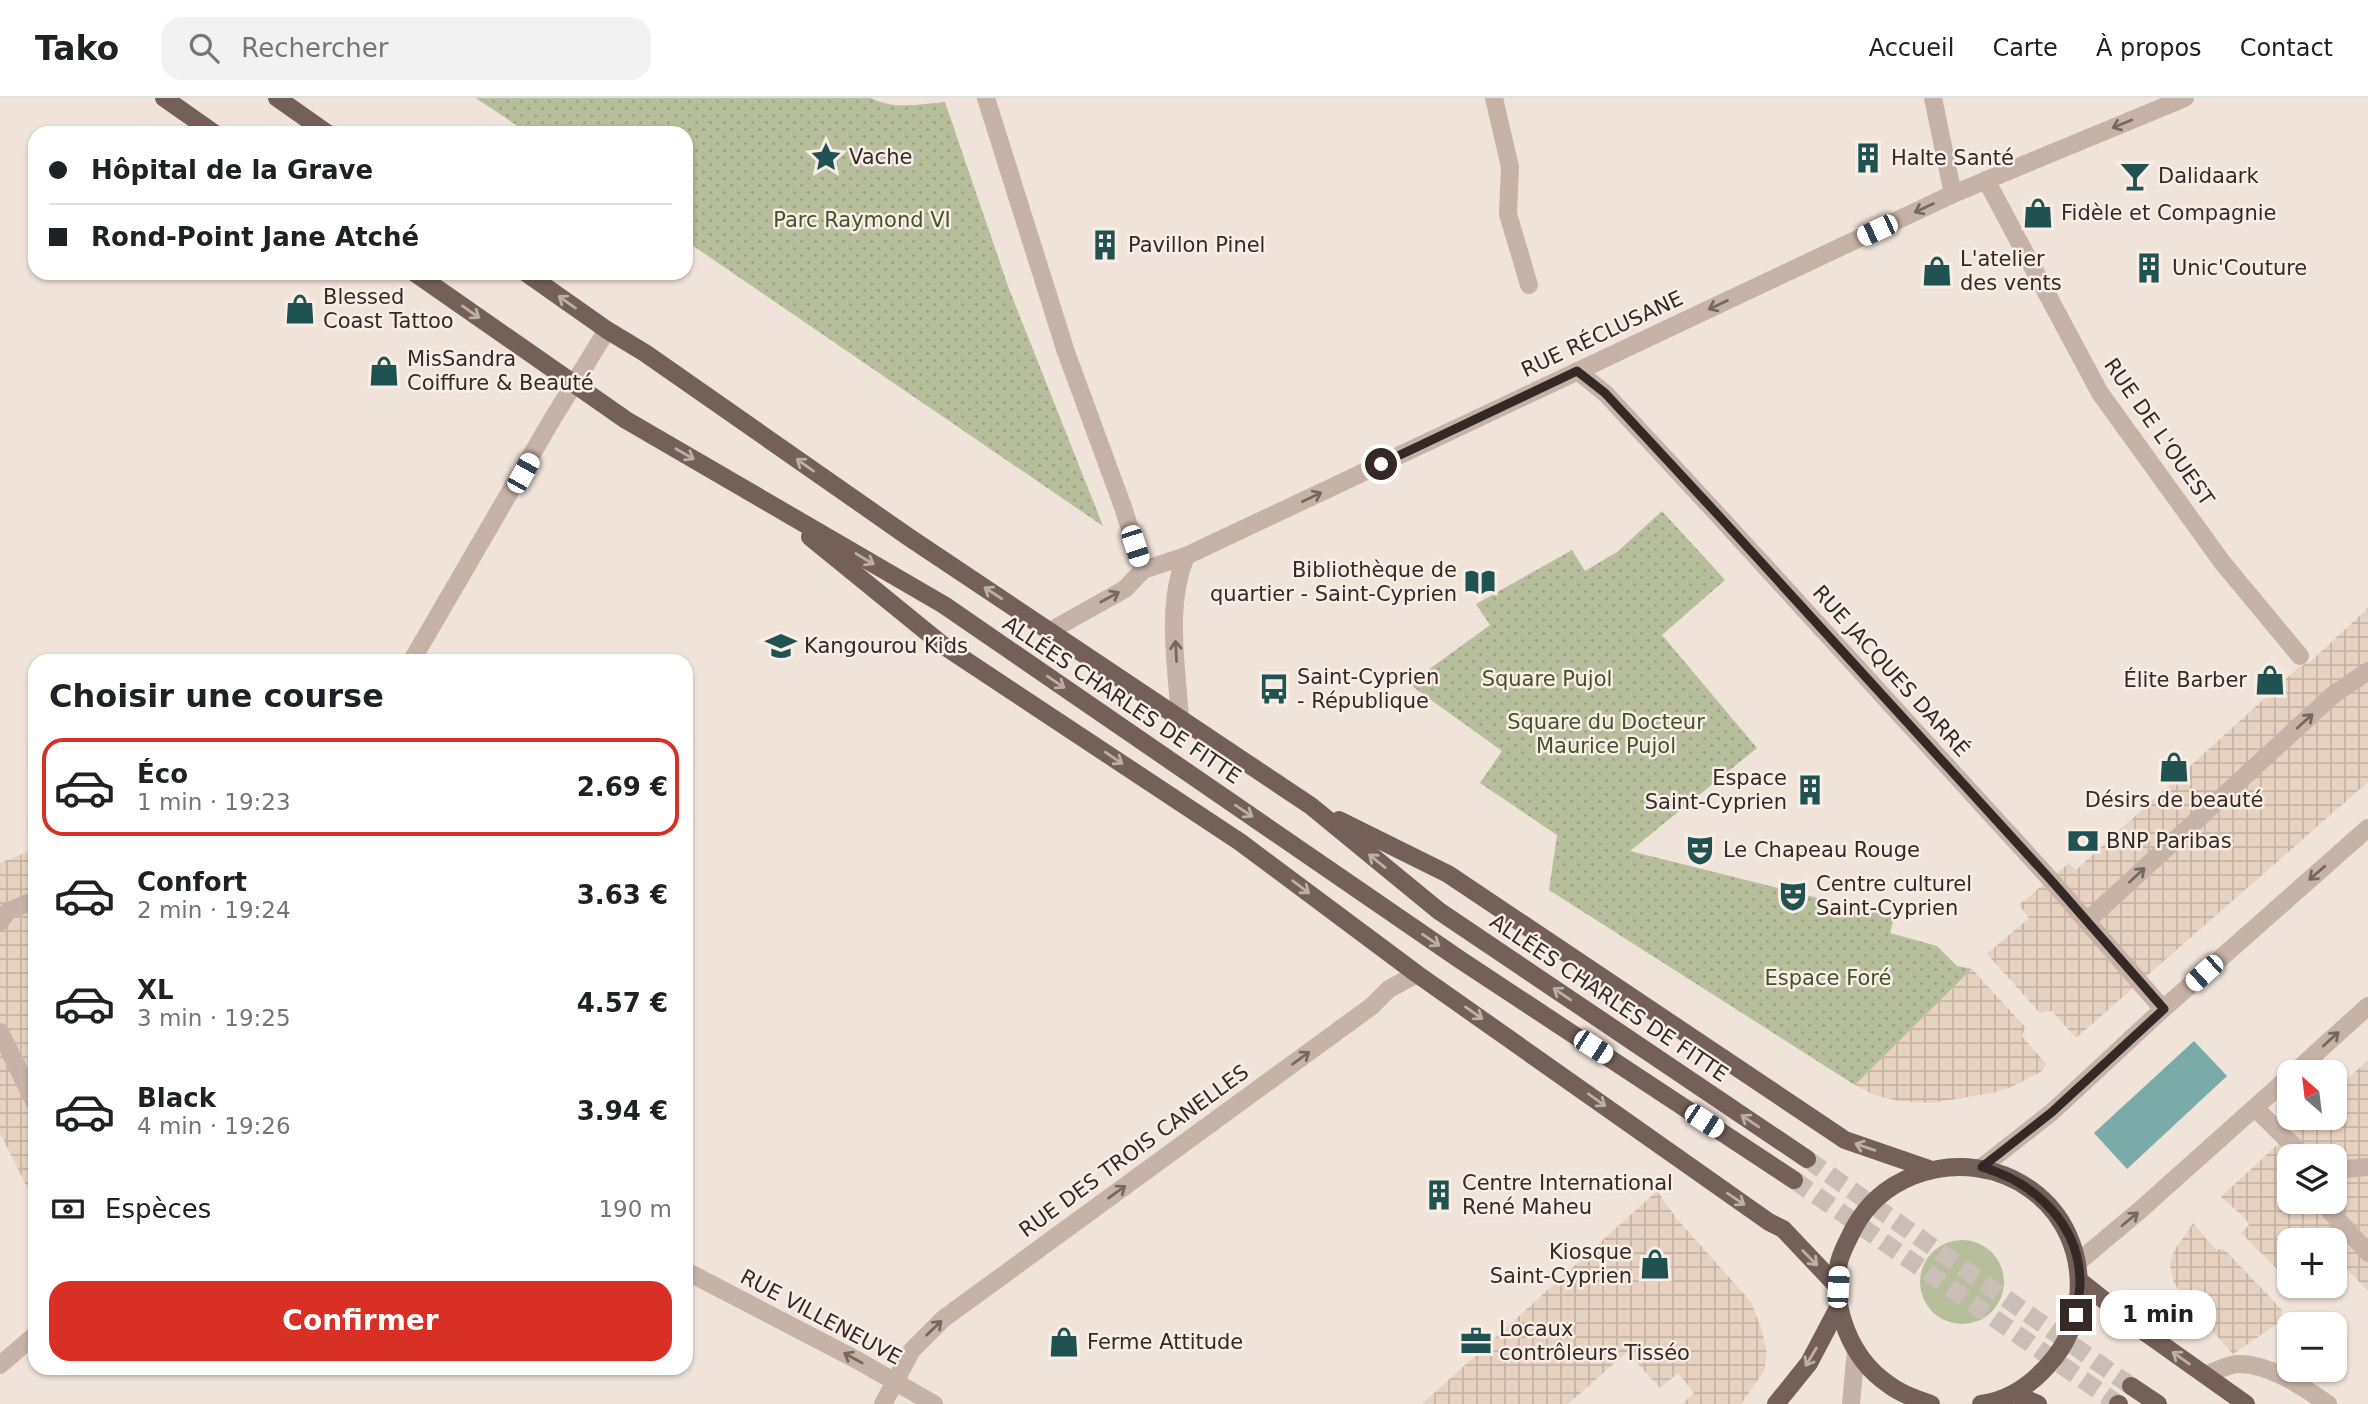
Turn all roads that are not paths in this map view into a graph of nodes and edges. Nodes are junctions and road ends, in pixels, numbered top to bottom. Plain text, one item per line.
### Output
1 (164, 98) edge
2 (277, 98) edge
3 (986, 98) edge
4 (1494, 98) edge
5 (1933, 98) edge
6 (2185, 98) edge
7 (204, 126) edge
8 (317, 126) edge
9 (1986, 180) junction
10 (1953, 194) junction
11 (425, 280) edge
12 (536, 280) edge
13 (1529, 285) dead end
14 (607, 330) junction
15 (1577, 371) junction
16 (574, 384) junction
17 (764, 499) junction
18 (1186, 556) junction
19 (1143, 570) junction
20 (1050, 631) junction
21 (416, 654) edge
22 (2300, 656) dead end
23 (2368, 671) edge
24 (1180, 719) junction
25 (1311, 806) junction
26 (2368, 828) edge
27 (28, 903) edge
28 (2087, 921) junction
29 (0, 922) edge
30 (1417, 974) junction
31 (2368, 1006) edge
32 (2164, 1009) junction
33 (0, 1032) edge
34 (2308, 1060) edge
35 (2277, 1088) edge
36 (28, 1089) edge
37 (2255, 1108) junction
38 (2292, 1144) edge
39 (1807, 1159) tunnel mouth
40 (1982, 1167) junction
41 (2368, 1167) edge
42 (2347, 1169) edge
43 (1930, 1170) junction
44 (1794, 1180) tunnel mouth
45 (2333, 1214) edge
46 (2368, 1253) edge
47 (2077, 1263) junction
48 (693, 1275) edge
49 (2080, 1281) junction
50 (1838, 1287) junction
51 (1839, 1306) junction
52 (28, 1341) edge
53 (1856, 1350) junction
54 (0, 1365) edge
55 (2205, 1375) junction
56 (894, 1382) junction
57 (2131, 1386) tunnel mouth
58 (2014, 1394) junction
59 (1899, 1400) edge
60 (883, 1404) edge
61 (934, 1404) edge
62 (1776, 1404) edge
63 (1850, 1404) edge
64 (1931, 1404) edge
65 (1980, 1404) edge
66 (2038, 1404) edge
67 (2158, 1404) edge
68 (2246, 1404) edge
69 (2328, 1404) edge

1 - 7 main road
2 - 8 main road
3 - 19 street
4 - 13 street
5 - 10 street
6 -> 9 street, RUE RÉCLUSANE
9 - 10 street, RUE RÉCLUSANE
9 - 22 street, RUE DE L'OUEST
10 -> 15 street, RUE RÉCLUSANE
11 -> 16 main road, ALLÉES CHARLES DE FITTE
14 -> 12 main road, ALLÉES CHARLES DE FITTE
14 - 16 street
20 -> 14 main road, ALLÉES CHARLES DE FITTE
18 -> 15 street, RUE RÉCLUSANE
15 - 28 street, RUE JACQUES DARRÉ
16 -> 17 main road, ALLÉES CHARLES DE FITTE
16 - 21 street
17 -> 30 main road
17 -> 44 main road, ALLÉES CHARLES DE FITTE
18 - 19 street, RUE RÉCLUSANE
24 -> 18 street
20 -> 19 street, RUE RÉCLUSANE
20 - 24 main road, ALLÉES CHARLES DE FITTE
28 -> 23 street
24 - 25 main road, ALLÉES CHARLES DE FITTE
39 -> 25 main road, ALLÉES CHARLES DE FITTE
43 -> 25 main road
26 -> 32 street
27 - 29 street
28 - 32 street, RUE JACQUES DARRÉ
30 -> 50 main road
56 -> 30 street, RUE DES TROIS CANELLES
34 -> 31 street
32 - 40 street
33 - 36 street
35 - 37 street
37 - 38 street
47 -> 37 street
40 - 43 main road
40 - 47 main road
41 - 42 street
43 - 50 main road
45 - 46 street
47 - 49 main road
56 -> 48 street, RUE VILLENEUVE
55 -> 49 main road
49 - 58 main road
50 - 51 main road
51 - 53 main road
51 -> 62 main road
52 - 54 street
53 - 59 main road
53 - 63 street
55 - 68 main road
55 - 69 street
56 - 60 street, RUE DES TROIS CANELLES
56 - 61 street, RUE VILLENEUVE
57 - 67 main road
58 - 65 main road
58 - 66 main road
59 - 64 main road

